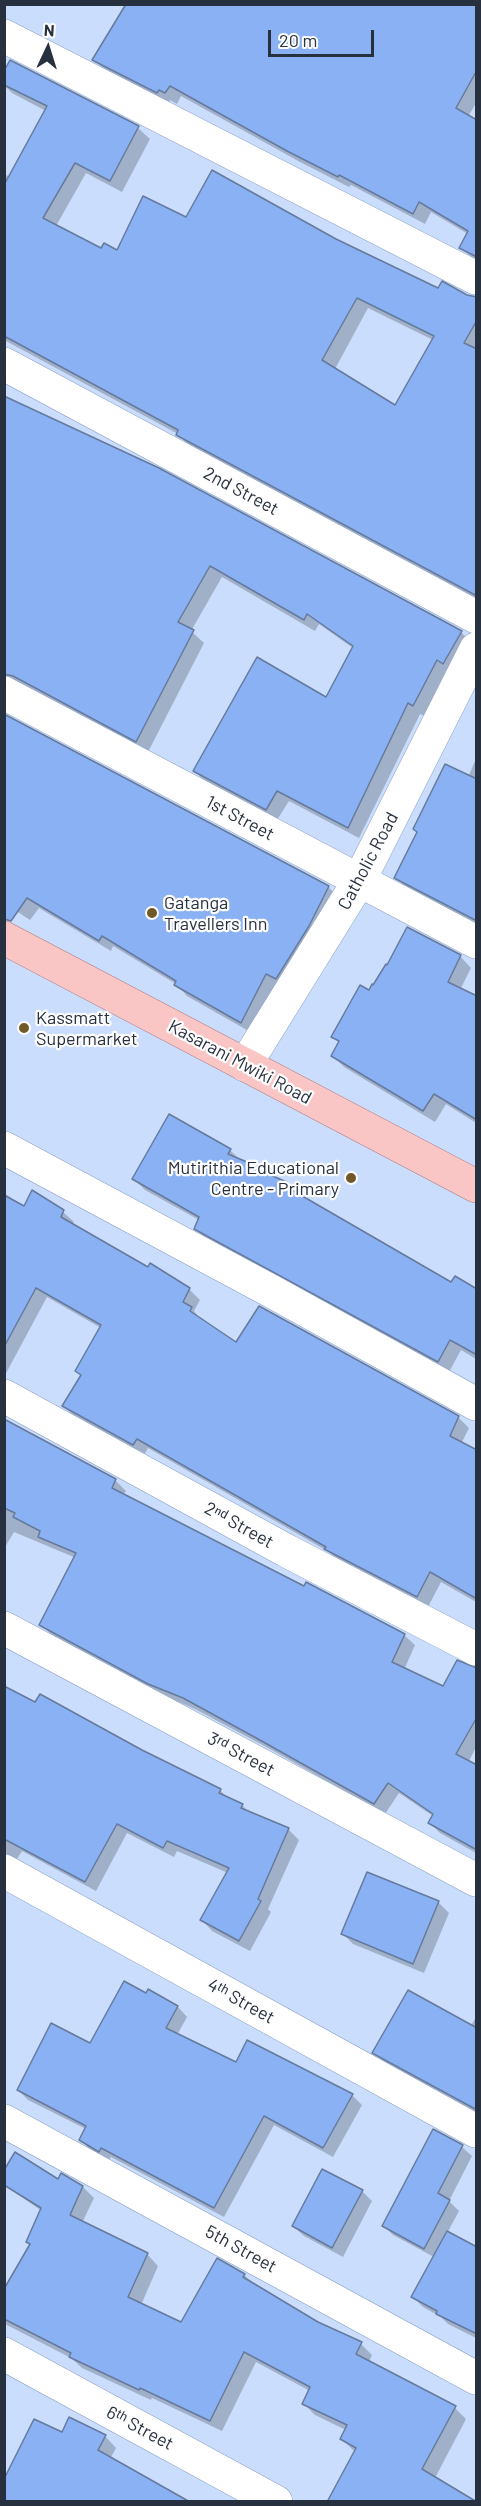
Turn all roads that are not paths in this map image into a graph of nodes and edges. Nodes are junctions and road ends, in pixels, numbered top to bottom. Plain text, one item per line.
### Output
1 (4, 36) edge
2 (477, 278) edge
3 (4, 364) edge
4 (477, 617) edge
5 (477, 649) edge
6 (4, 693) edge
7 (359, 881) junction
8 (4, 938) edge
9 (477, 942) edge
10 (245, 1065) junction
11 (4, 1148) edge
12 (477, 1186) edge
13 (4, 1396) edge
14 (477, 1404) edge
15 (4, 1628) edge
16 (477, 1648) edge
17 (4, 1871) edge
18 (477, 1880) edge
19 (4, 2121) edge
20 (477, 2131) edge
21 (4, 2354) edge
22 (477, 2378) edge
23 (276, 2502) edge

1 - 2 street
3 - 4 street, 2nd Street
5 - 7 street, Catholic Road
6 - 7 street, 1st Street
7 - 9 street, 1st Street
7 - 10 street, Catholic Road
8 - 10 main road, Kasarani Mwiki Road
10 - 12 main road, Kasarani Mwiki Road
11 - 14 street
13 - 16 street, 2ⁿᵈ Street
15 - 18 street, 3ʳᵈ Street
17 - 20 street, 4ᵗʰ Street
19 - 22 street, 5th Street
21 - 23 street, 6ᵗʰ Street

